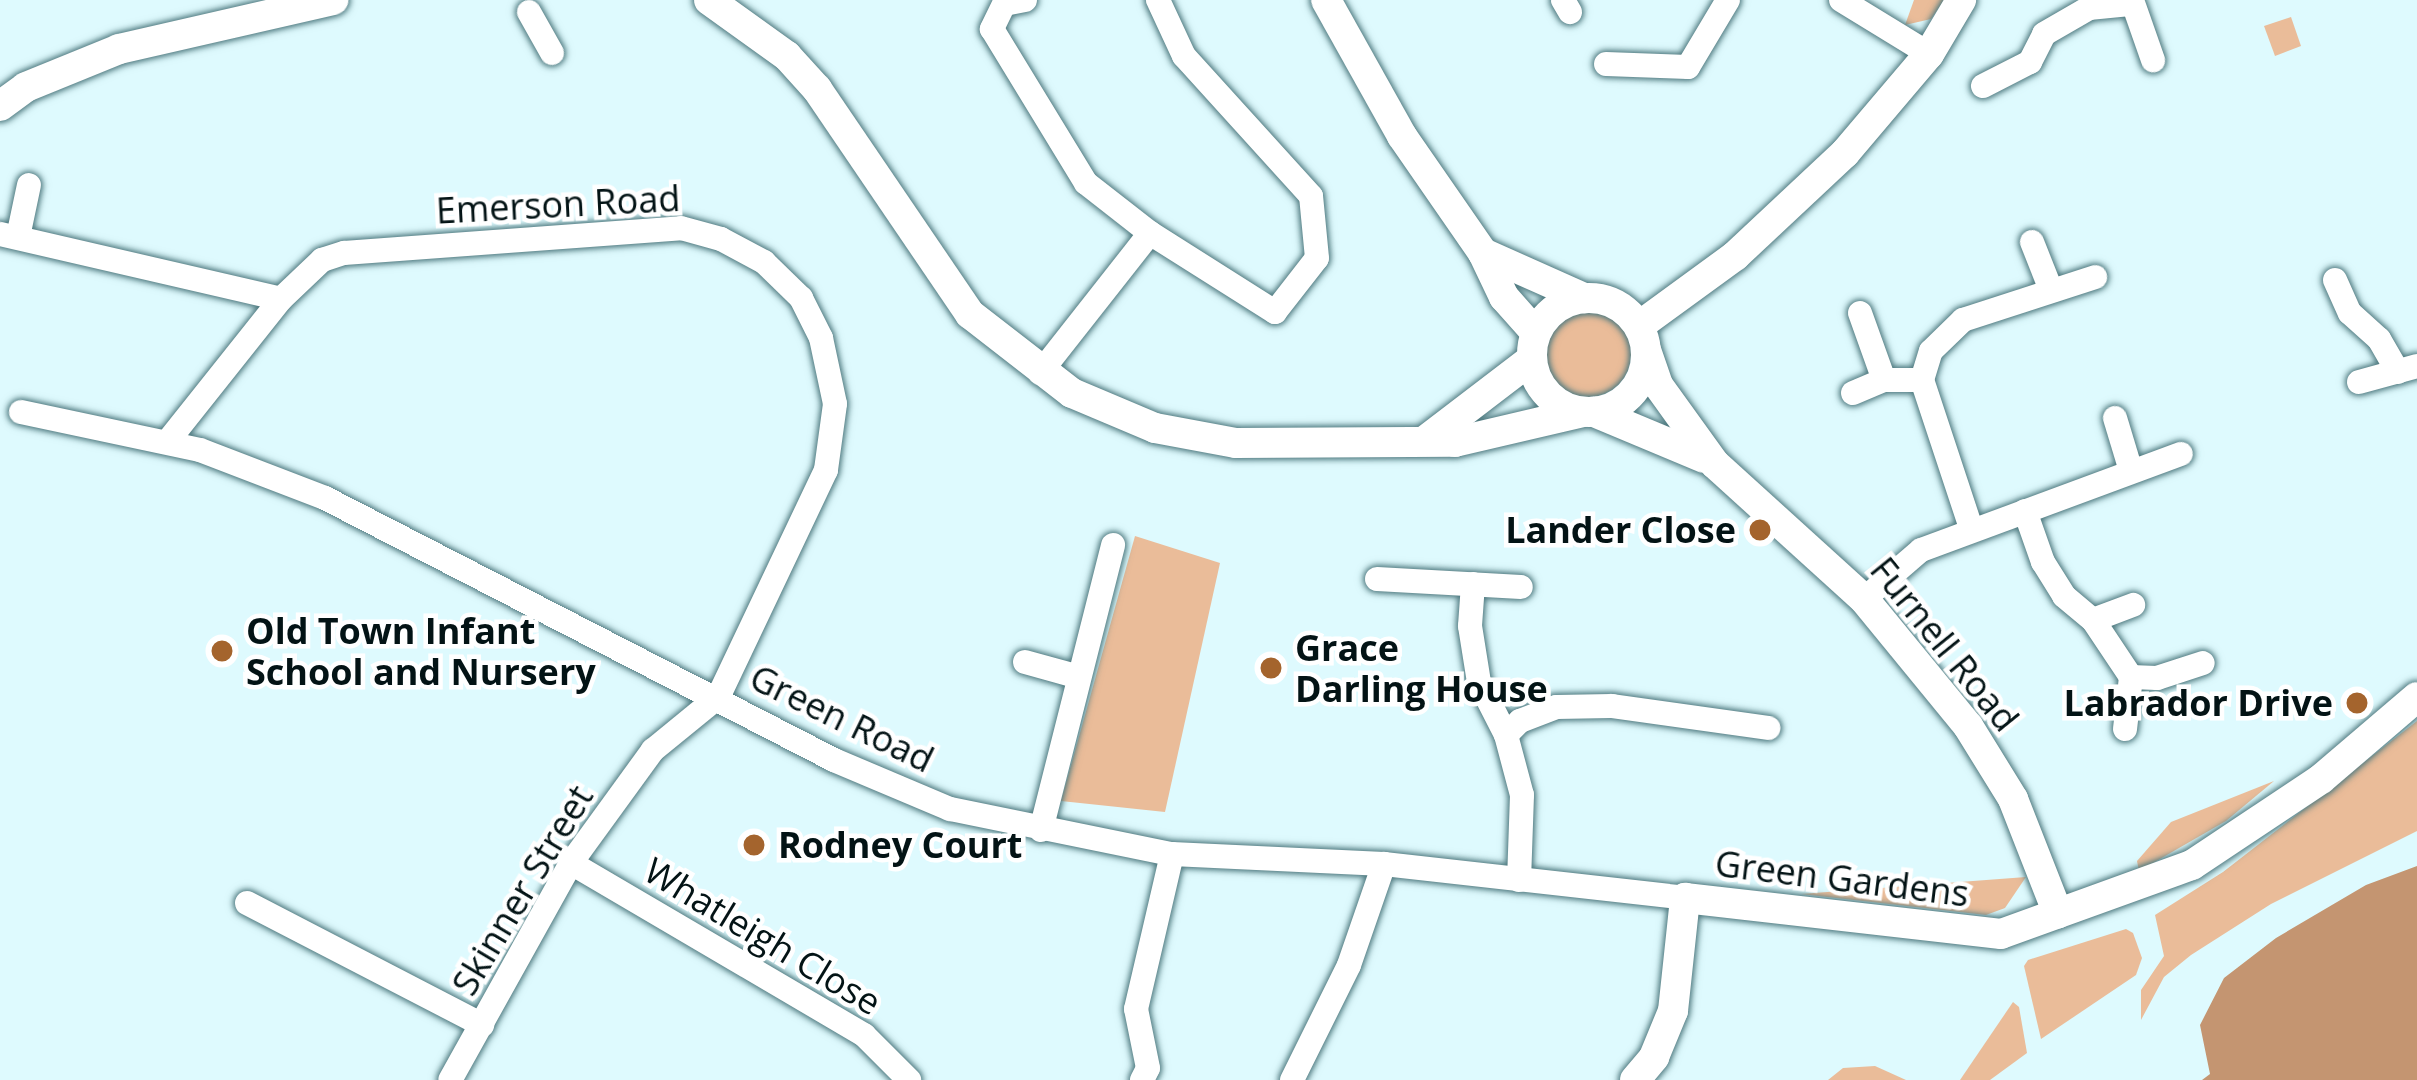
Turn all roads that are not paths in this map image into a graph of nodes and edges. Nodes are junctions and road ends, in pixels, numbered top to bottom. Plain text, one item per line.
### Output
1 (333, 0) edge
2 (709, 0) edge
3 (1025, 0) edge
4 (1158, 0) edge
5 (1326, 0) edge
6 (1728, 0) edge
7 (1841, 0) edge
8 (1961, 0) edge
9 (2131, 2) edge
10 (529, 12) dead end
11 (552, 53) dead end
12 (1928, 54) junction
13 (2153, 60) dead end
14 (1606, 64) dead end
15 (1984, 86) dead end
16 (0, 106) edge
17 (29, 185) dead end
18 (1150, 233) junction
19 (9, 236) edge
20 (2032, 242) dead end
21 (1483, 253) junction
22 (2095, 277) dead end
23 (2335, 280) dead end
24 (2051, 290) junction
25 (1584, 298) junction
26 (281, 299) junction
27 (1860, 314) dead end
28 (1642, 338) junction
29 (1534, 346) junction
30 (2408, 369) edge
31 (1040, 373) junction
32 (1884, 380) junction
33 (1922, 380) junction
34 (2359, 382) dead end
35 (1852, 393) dead end
36 (21, 412) dead end
37 (1589, 412) junction
38 (2115, 418) dead end
39 (1426, 440) junction
40 (168, 441) junction
41 (2182, 454) dead end
42 (1714, 464) junction
43 (2131, 471) junction
44 (2025, 511) junction
45 (1972, 528) junction
46 (1113, 545) dead end
47 (1377, 579) dead end
48 (1473, 584) junction
49 (1521, 587) dead end
50 (1864, 599) junction
51 (2133, 605) dead end
52 (2092, 620) junction
53 (1025, 662) dead end
54 (2203, 664) dead end
55 (1076, 676) junction
56 (2131, 676) junction
57 (718, 697) junction
58 (2417, 697) edge
59 (1768, 728) dead end
60 (2125, 729) dead end
61 (1506, 735) junction
62 (1041, 830) junction
63 (1172, 854) junction
64 (571, 863) junction
65 (1384, 865) junction
66 (1519, 880) junction
67 (1685, 898) junction
68 (248, 903) dead end
69 (2058, 914) junction
70 (482, 1025) junction
71 (450, 1080) edge
72 (909, 1080) edge
73 (1142, 1080) edge
74 (1292, 1080) edge
75 (1634, 1080) edge

1 - 16 street
2 - 31 street
3 - 18 street
4 - 18 street
5 - 21 street
6 - 14 street
7 - 12 street
8 - 12 street
9 - 13 street
9 - 15 street
10 - 11 street
12 - 28 street
17 - 19 street
18 - 31 street
19 - 26 street
20 - 24 street
21 - 25 street
21 - 29 street
22 - 24 street
23 - 30 street
24 - 33 street
25 - 28 street
25 - 29 street
26 - 40 street, Emerson Road
26 - 57 street, Emerson Road
27 - 32 street
28 - 37 street
28 - 42 street, Furnell Road
29 - 37 street
29 - 39 street
30 - 34 street
31 - 39 street
32 - 33 street
32 - 35 street
33 - 45 street
36 - 40 street, Green Road
37 - 39 street
37 - 42 street, Furnell Road
38 - 43 street
40 - 57 street, Green Road
41 - 43 street
42 - 50 street, Furnell Road
43 - 44 street
44 - 45 street
44 - 52 street
45 - 50 street
46 - 55 street
47 - 48 street
48 - 49 street
48 - 61 street
50 - 69 street, Furnell Road
51 - 52 street
52 - 56 street
53 - 55 street
54 - 56 street
55 - 62 street
56 - 60 street
57 - 62 street, Green Road
57 - 64 street, Skinner Street
58 - 69 street
59 - 61 street
61 - 66 street
62 - 63 street, Green Road
63 - 65 street, Green Road
63 - 73 street
64 - 70 street, Skinner Street
64 - 72 street, Whatleigh Close
65 - 66 street, Green Road
65 - 74 street
66 - 67 street, Green Road
67 - 69 street, Green Gardens
67 - 75 street
68 - 70 street
70 - 71 street, Skinner Street

